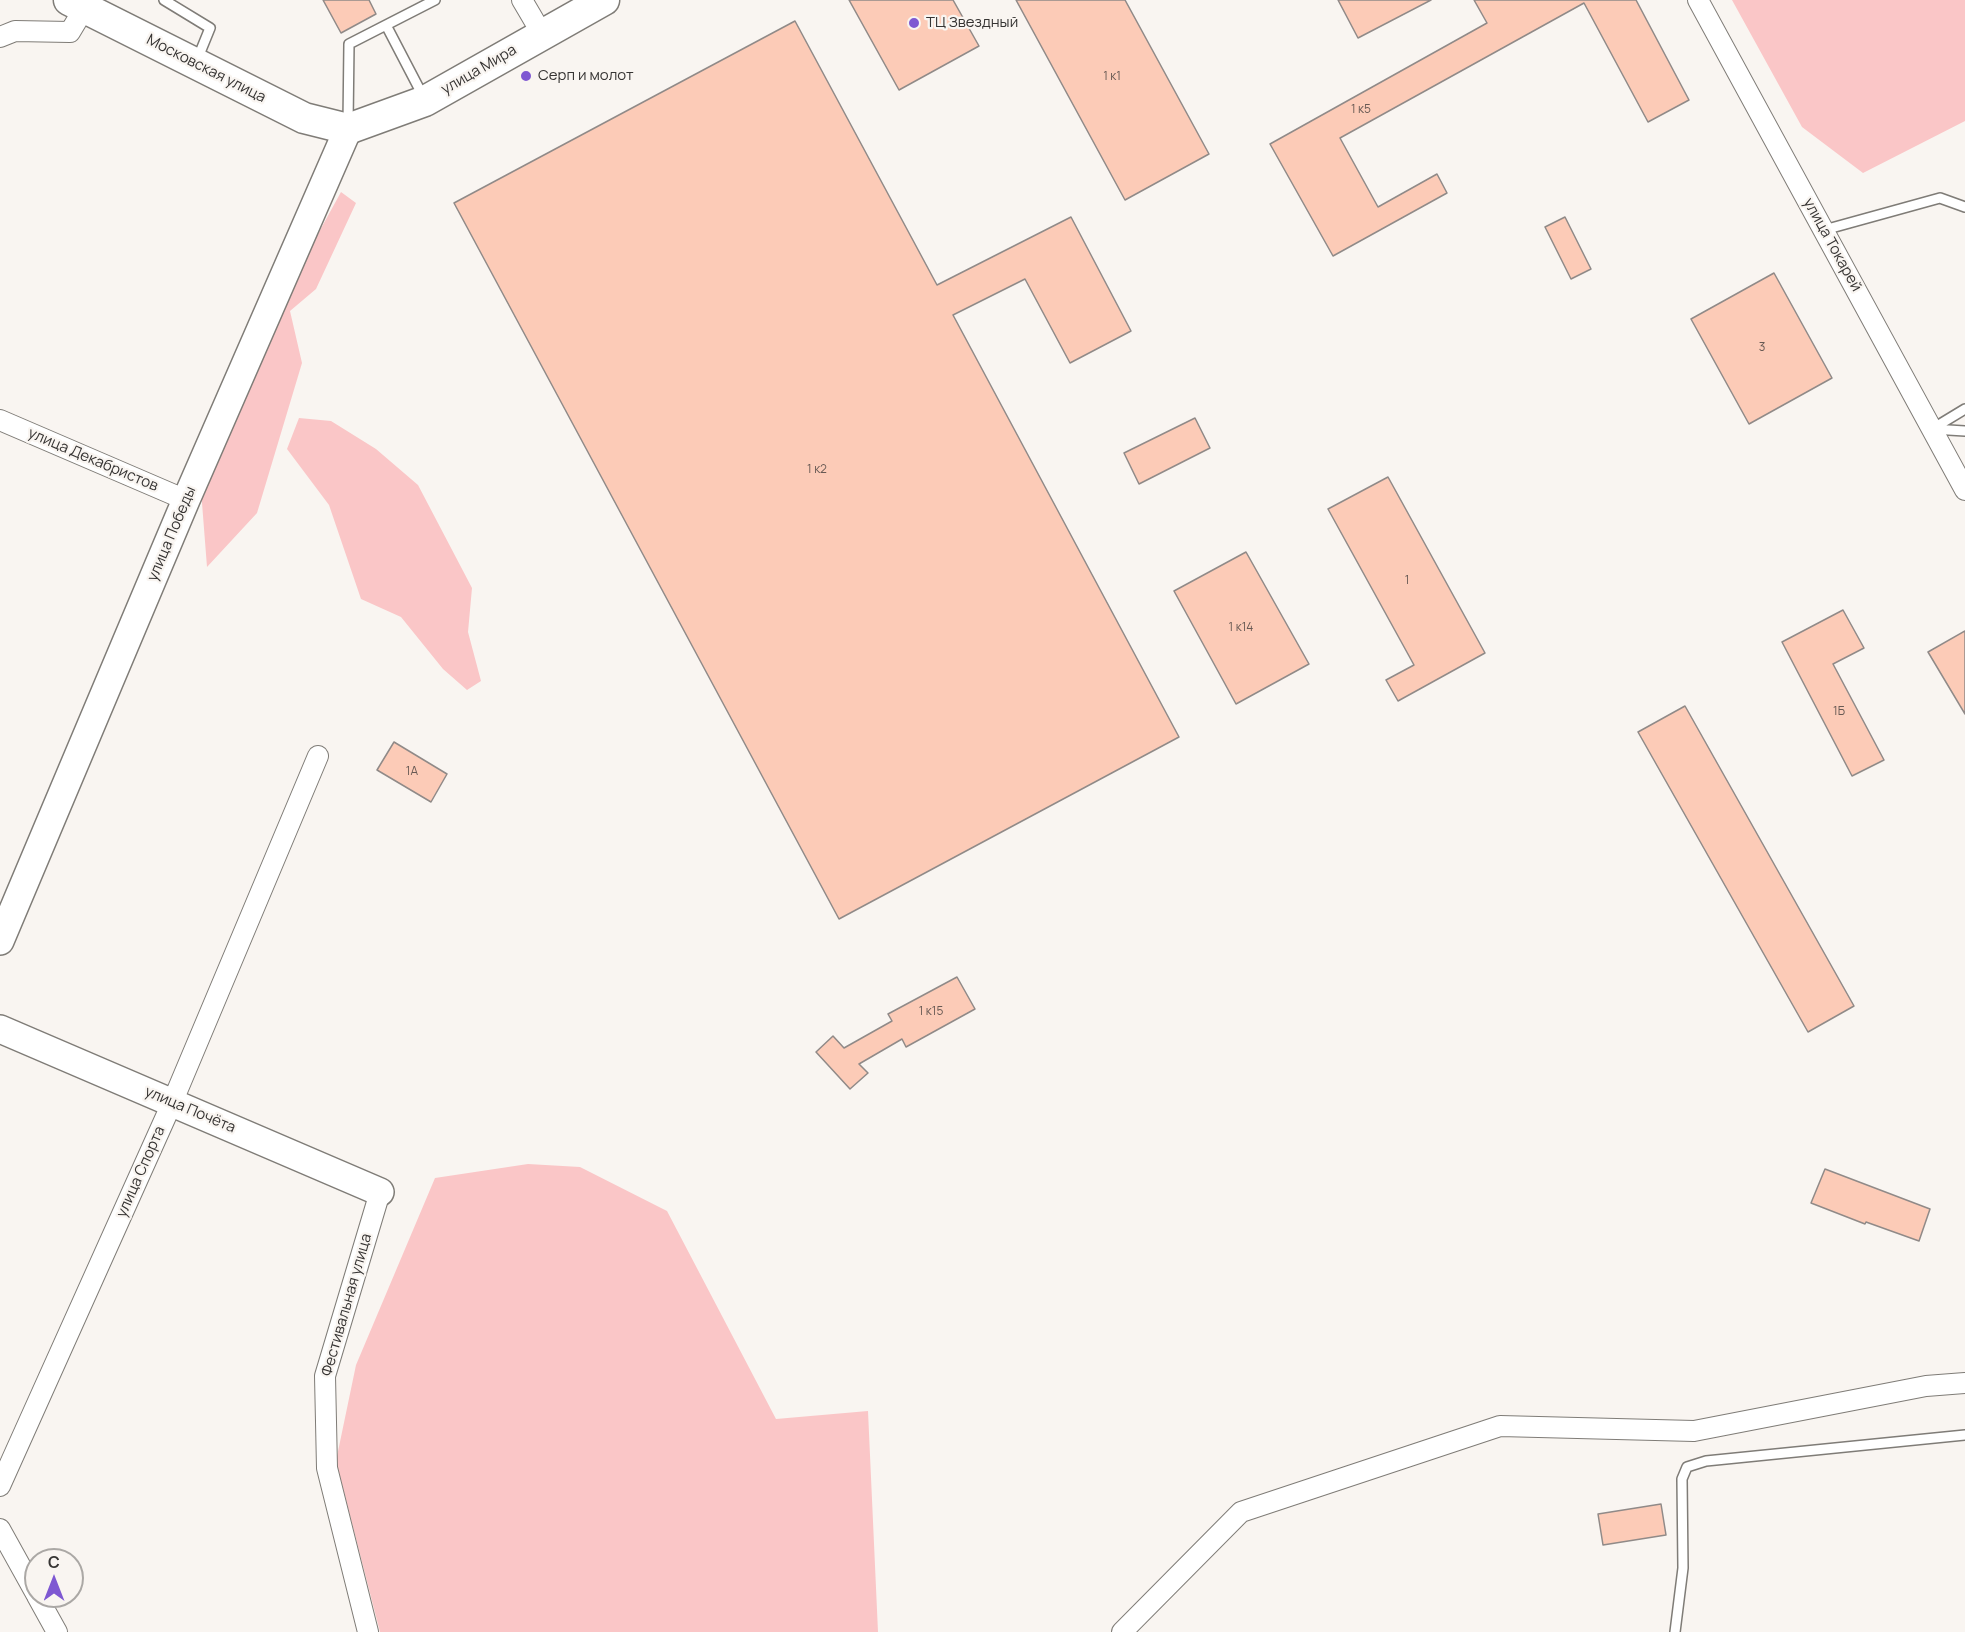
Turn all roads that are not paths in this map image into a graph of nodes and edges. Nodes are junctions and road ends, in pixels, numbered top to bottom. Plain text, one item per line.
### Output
1 (164, 0) edge
2 (435, 0) edge
3 (522, 0) edge
4 (604, 0) edge
5 (1698, 0) edge
6 (77, 3) edge
7 (386, 25) junction
8 (542, 34) junction
9 (0, 38) edge
10 (195, 65) junction
11 (425, 101) junction
12 (348, 129) junction
13 (1965, 207) edge
14 (1824, 230) junction
15 (1965, 409) edge
16 (0, 420) edge
17 (1932, 429) junction
18 (1965, 431) edge
19 (1965, 490) edge
20 (186, 500) junction
21 (318, 756) dead end
22 (0, 941) edge
23 (0, 1029) edge
24 (172, 1103) junction
25 (380, 1192) joint
26 (1965, 1383) edge
27 (1965, 1435) edge
28 (0, 1486) edge
29 (0, 1529) edge
30 (24, 1572) edge
31 (44, 1608) edge
32 (57, 1632) edge
33 (368, 1632) edge
34 (1122, 1632) edge
35 (1675, 1632) edge

1 - 10 lane
2 - 7 lane
3 - 8 street
4 - 8 main road, улица Мира
5 - 14 street, улица Токарей
6 - 9 street
6 - 10 main road, Московская улица
7 - 11 lane
7 - 12 lane
8 - 11 main road, улица Мира
10 - 12 main road, Московская улица
11 - 12 main road, улица Мира
12 - 20 street, улица Победы
13 - 14 lane
14 - 17 street, улица Токарей
15 - 17 lane
16 - 20 street, улица Декабристов
17 - 18 lane
17 - 19 street, улица Токарей
20 - 22 street, улица Победы
21 - 24 street, улица Спорта
23 - 24 street, улица Почёта
24 - 25 street, улица Почёта
24 - 28 street, улица Спорта
25 - 33 street, Фестивальная улица
26 - 34 street
27 - 35 lane
29 - 30 street
31 - 32 street

